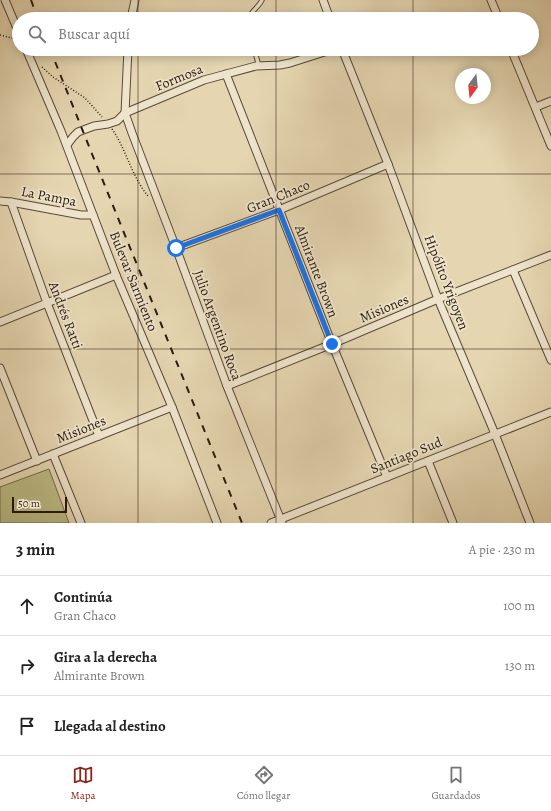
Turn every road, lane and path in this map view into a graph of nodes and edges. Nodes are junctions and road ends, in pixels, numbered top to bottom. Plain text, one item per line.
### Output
1 (5, 0) edge
2 (135, 0) edge
3 (262, 0) edge
4 (323, 0) edge
5 (491, 0) edge
6 (132, 12) edge
7 (252, 12) edge
8 (327, 12) edge
9 (496, 12) edge
10 (12, 16) edge
11 (0, 35) edge
12 (12, 38) edge
13 (29, 56) edge
14 (128, 56) edge
15 (256, 56) edge
16 (312, 56) edge
17 (345, 56) edge
18 (514, 56) edge
19 (259, 66) junction
20 (226, 74) junction
21 (551, 101) edge
22 (536, 107) junction
23 (125, 113) junction
24 (66, 145) junction
25 (551, 146) edge
26 (388, 164) junction
27 (0, 201) edge
28 (11, 202) junction
29 (279, 210) junction
30 (93, 215) junction
31 (176, 248) junction
32 (551, 255) edge
33 (513, 270) junction
34 (116, 275) junction
35 (438, 299) junction
36 (47, 303) junction
37 (0, 322) edge
38 (332, 344) junction
39 (551, 360) edge
40 (0, 368) edge
41 (227, 386) junction
42 (172, 407) junction
43 (551, 412) edge
44 (495, 434) junction
45 (99, 436) junction
46 (54, 454) junction
47 (37, 461) junction
48 (428, 461) junction
49 (0, 475) edge
50 (387, 477) junction
51 (281, 521) edge
52 (82, 523) edge
53 (217, 523) edge
54 (271, 523) edge
55 (453, 523) edge
56 (530, 523) edge

1 - 10 street
2 - 6 street
3 - 7 lane
4 - 8 street
5 - 9 street
11 - 12 path
13 - 24 street, Bulevar Sarmiento
14 - 23 street
15 - 19 lane
16 - 19 street, Formosa
17 - 26 street, Hipólito Yrigoyen
18 - 22 street
19 - 20 street, Formosa
20 - 23 street, Formosa
20 - 29 street, Almirante Brown
21 - 22 street
22 - 25 street
23 - 24 street, Formosa
23 - 31 street, Julio Argentino Roca
24 - 30 street, Bulevar Sarmiento
26 - 29 street, Gran Chaco
26 - 35 street, Hipólito Yrigoyen
27 - 28 street, La Pampa
28 - 30 street, La Pampa
28 - 36 street, Andrés Ratti
29 - 31 street, Gran Chaco
29 - 38 street, Almirante Brown
30 - 34 street, Bulevar Sarmiento
31 - 41 street, Julio Argentino Roca
32 - 33 street, Misiones
33 - 35 street, Misiones
33 - 39 street
34 - 36 street
34 - 42 street, Bulevar Sarmiento
35 - 38 street, Misiones
35 - 44 street, Hipólito Yrigoyen
36 - 37 street
36 - 45 street, Andrés Ratti
38 - 41 street, Misiones
38 - 50 street, Almirante Brown
40 - 47 street
41 - 51 street, Julio Argentino Roca
42 - 45 street, Misiones
42 - 53 street, Bulevar Sarmiento
43 - 44 street, Santiago Sud
44 - 48 street, Santiago Sud
44 - 56 street, Hipólito Yrigoyen
45 - 46 street, Misiones
46 - 47 street, Misiones
46 - 52 street
47 - 49 street, Misiones
48 - 50 street, Santiago Sud
48 - 55 street
50 - 51 street, Santiago Sud
51 - 54 street, Santiago Sud

